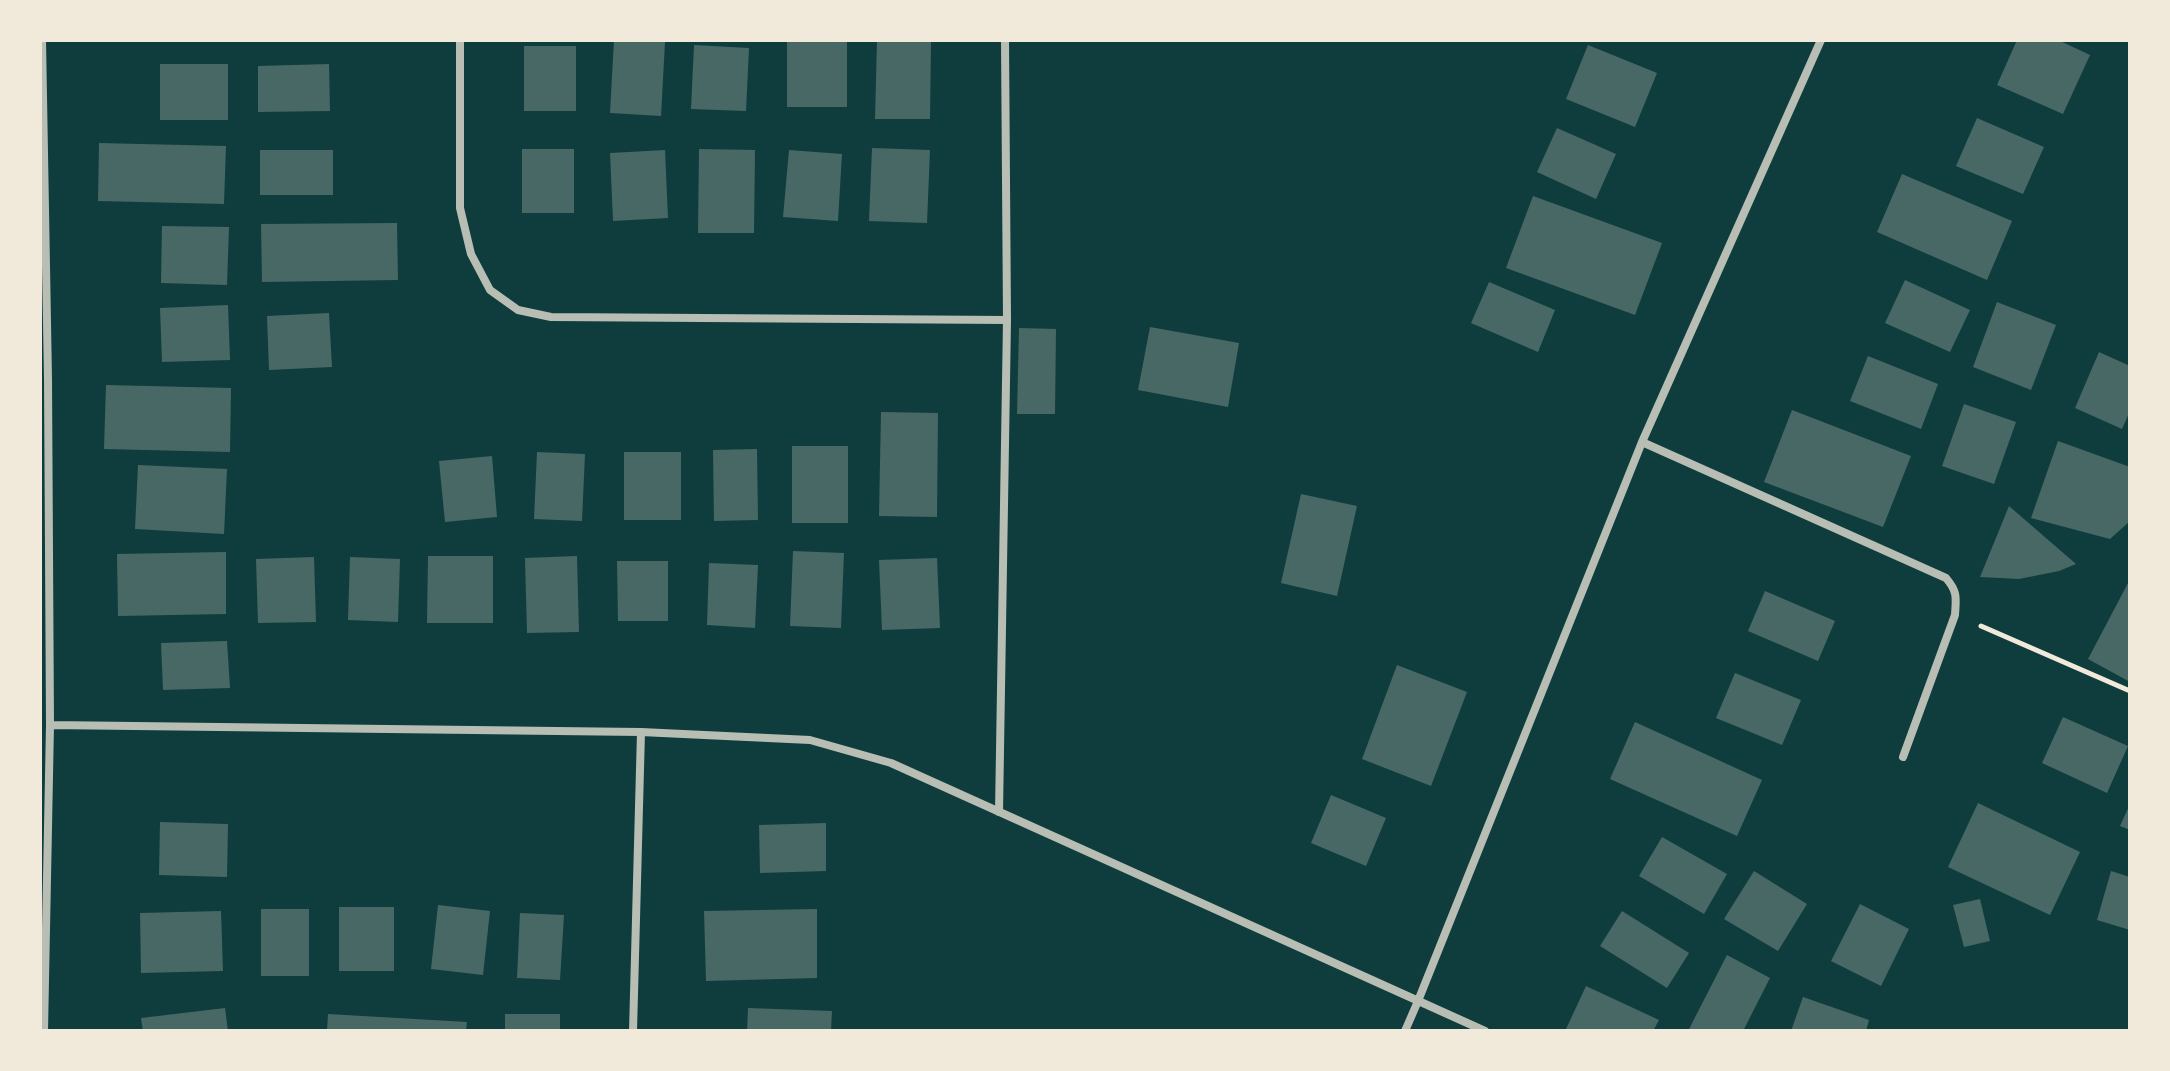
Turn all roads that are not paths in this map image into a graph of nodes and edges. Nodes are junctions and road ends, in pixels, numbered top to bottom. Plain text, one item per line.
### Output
1 (42, 40) edge
2 (460, 40) edge
3 (1005, 40) edge
4 (1821, 40) edge
5 (1007, 320) junction
6 (44, 379) edge
7 (1642, 442) junction
8 (50, 725) junction
9 (641, 732) junction
10 (1903, 757) dead end
11 (999, 812) junction
12 (1418, 1001) junction
13 (44, 1031) edge
14 (633, 1031) edge
15 (1405, 1031) edge
16 (1485, 1031) edge

1 - 6 street
2 - 5 street
3 - 5 street
4 - 7 street
5 - 11 street
6 - 8 street
7 - 10 street
7 - 12 street
8 - 9 street
8 - 13 street
9 - 11 street
9 - 14 street
11 - 12 street
12 - 15 street
12 - 16 street

